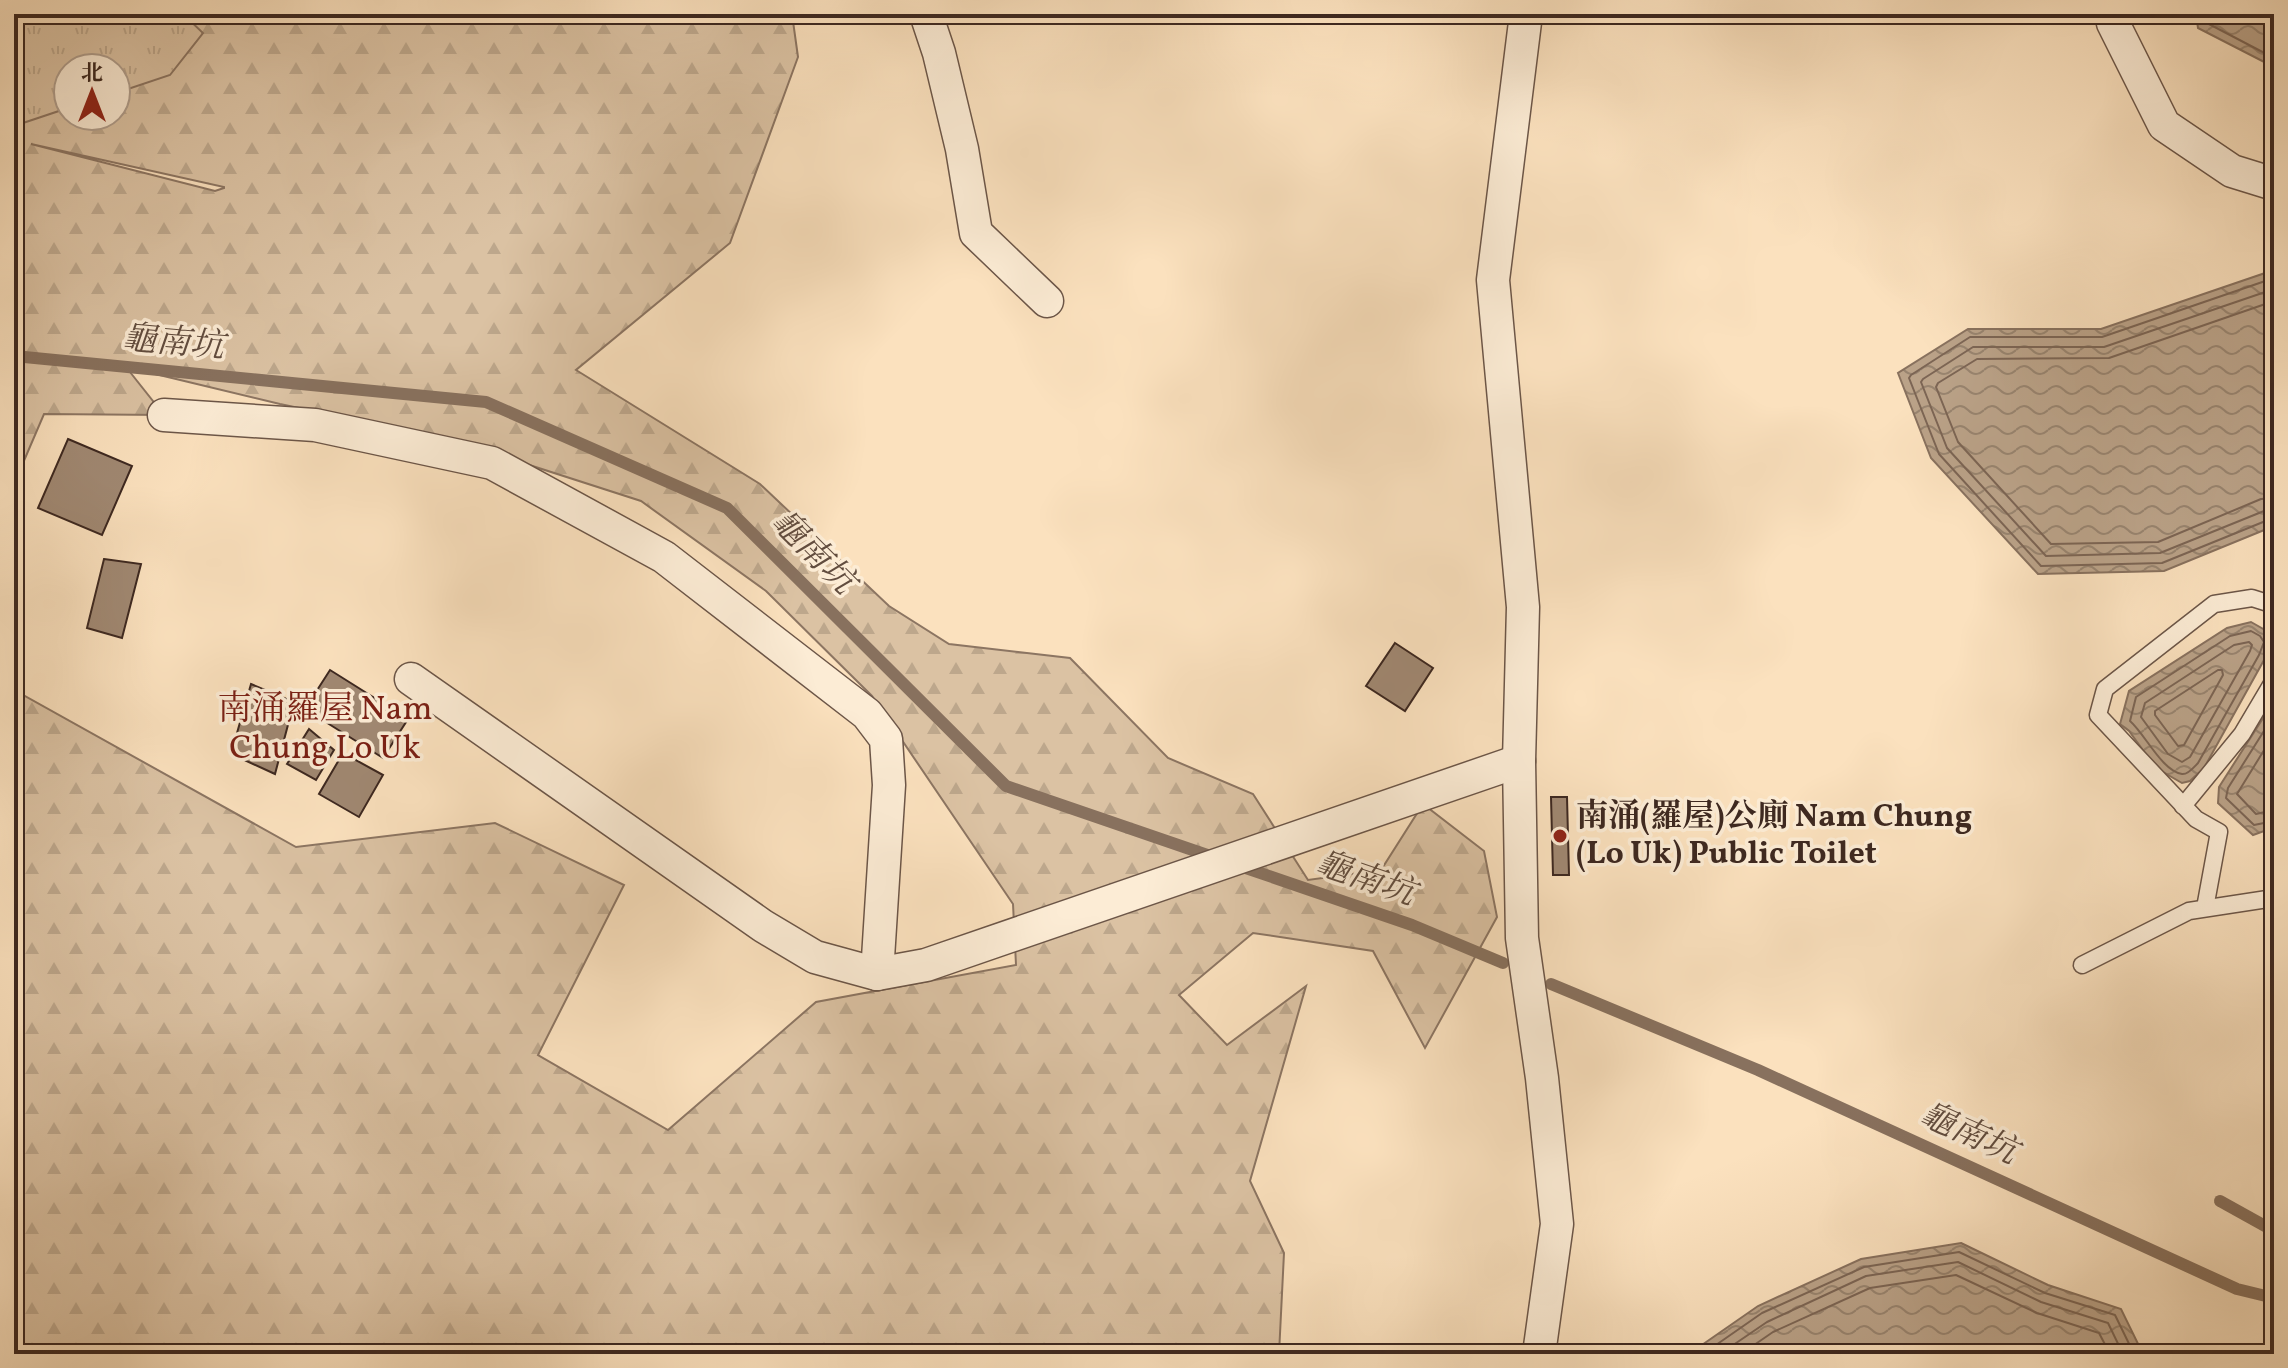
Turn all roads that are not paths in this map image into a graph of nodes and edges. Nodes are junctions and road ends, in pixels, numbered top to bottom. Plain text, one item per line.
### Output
1 (926, 14) edge
2 (1526, 14) edge
3 (2111, 14) edge
4 (2274, 184) edge
5 (1047, 301) dead end
6 (164, 415) dead end
7 (2274, 605) edge
8 (411, 679) dead end
9 (2274, 680) edge
10 (1519, 761) junction
11 (2183, 806) junction
12 (2274, 898) edge
13 (2205, 908) junction
14 (2082, 965) dead end
15 (877, 974) junction
16 (1539, 1354) edge

1 - 5 street
2 - 10 street
3 - 4 street
6 - 15 street
7 - 11 lane
8 - 15 street
9 - 11 lane
10 - 15 street
10 - 16 street
11 - 13 lane
12 - 13 lane
13 - 14 lane

